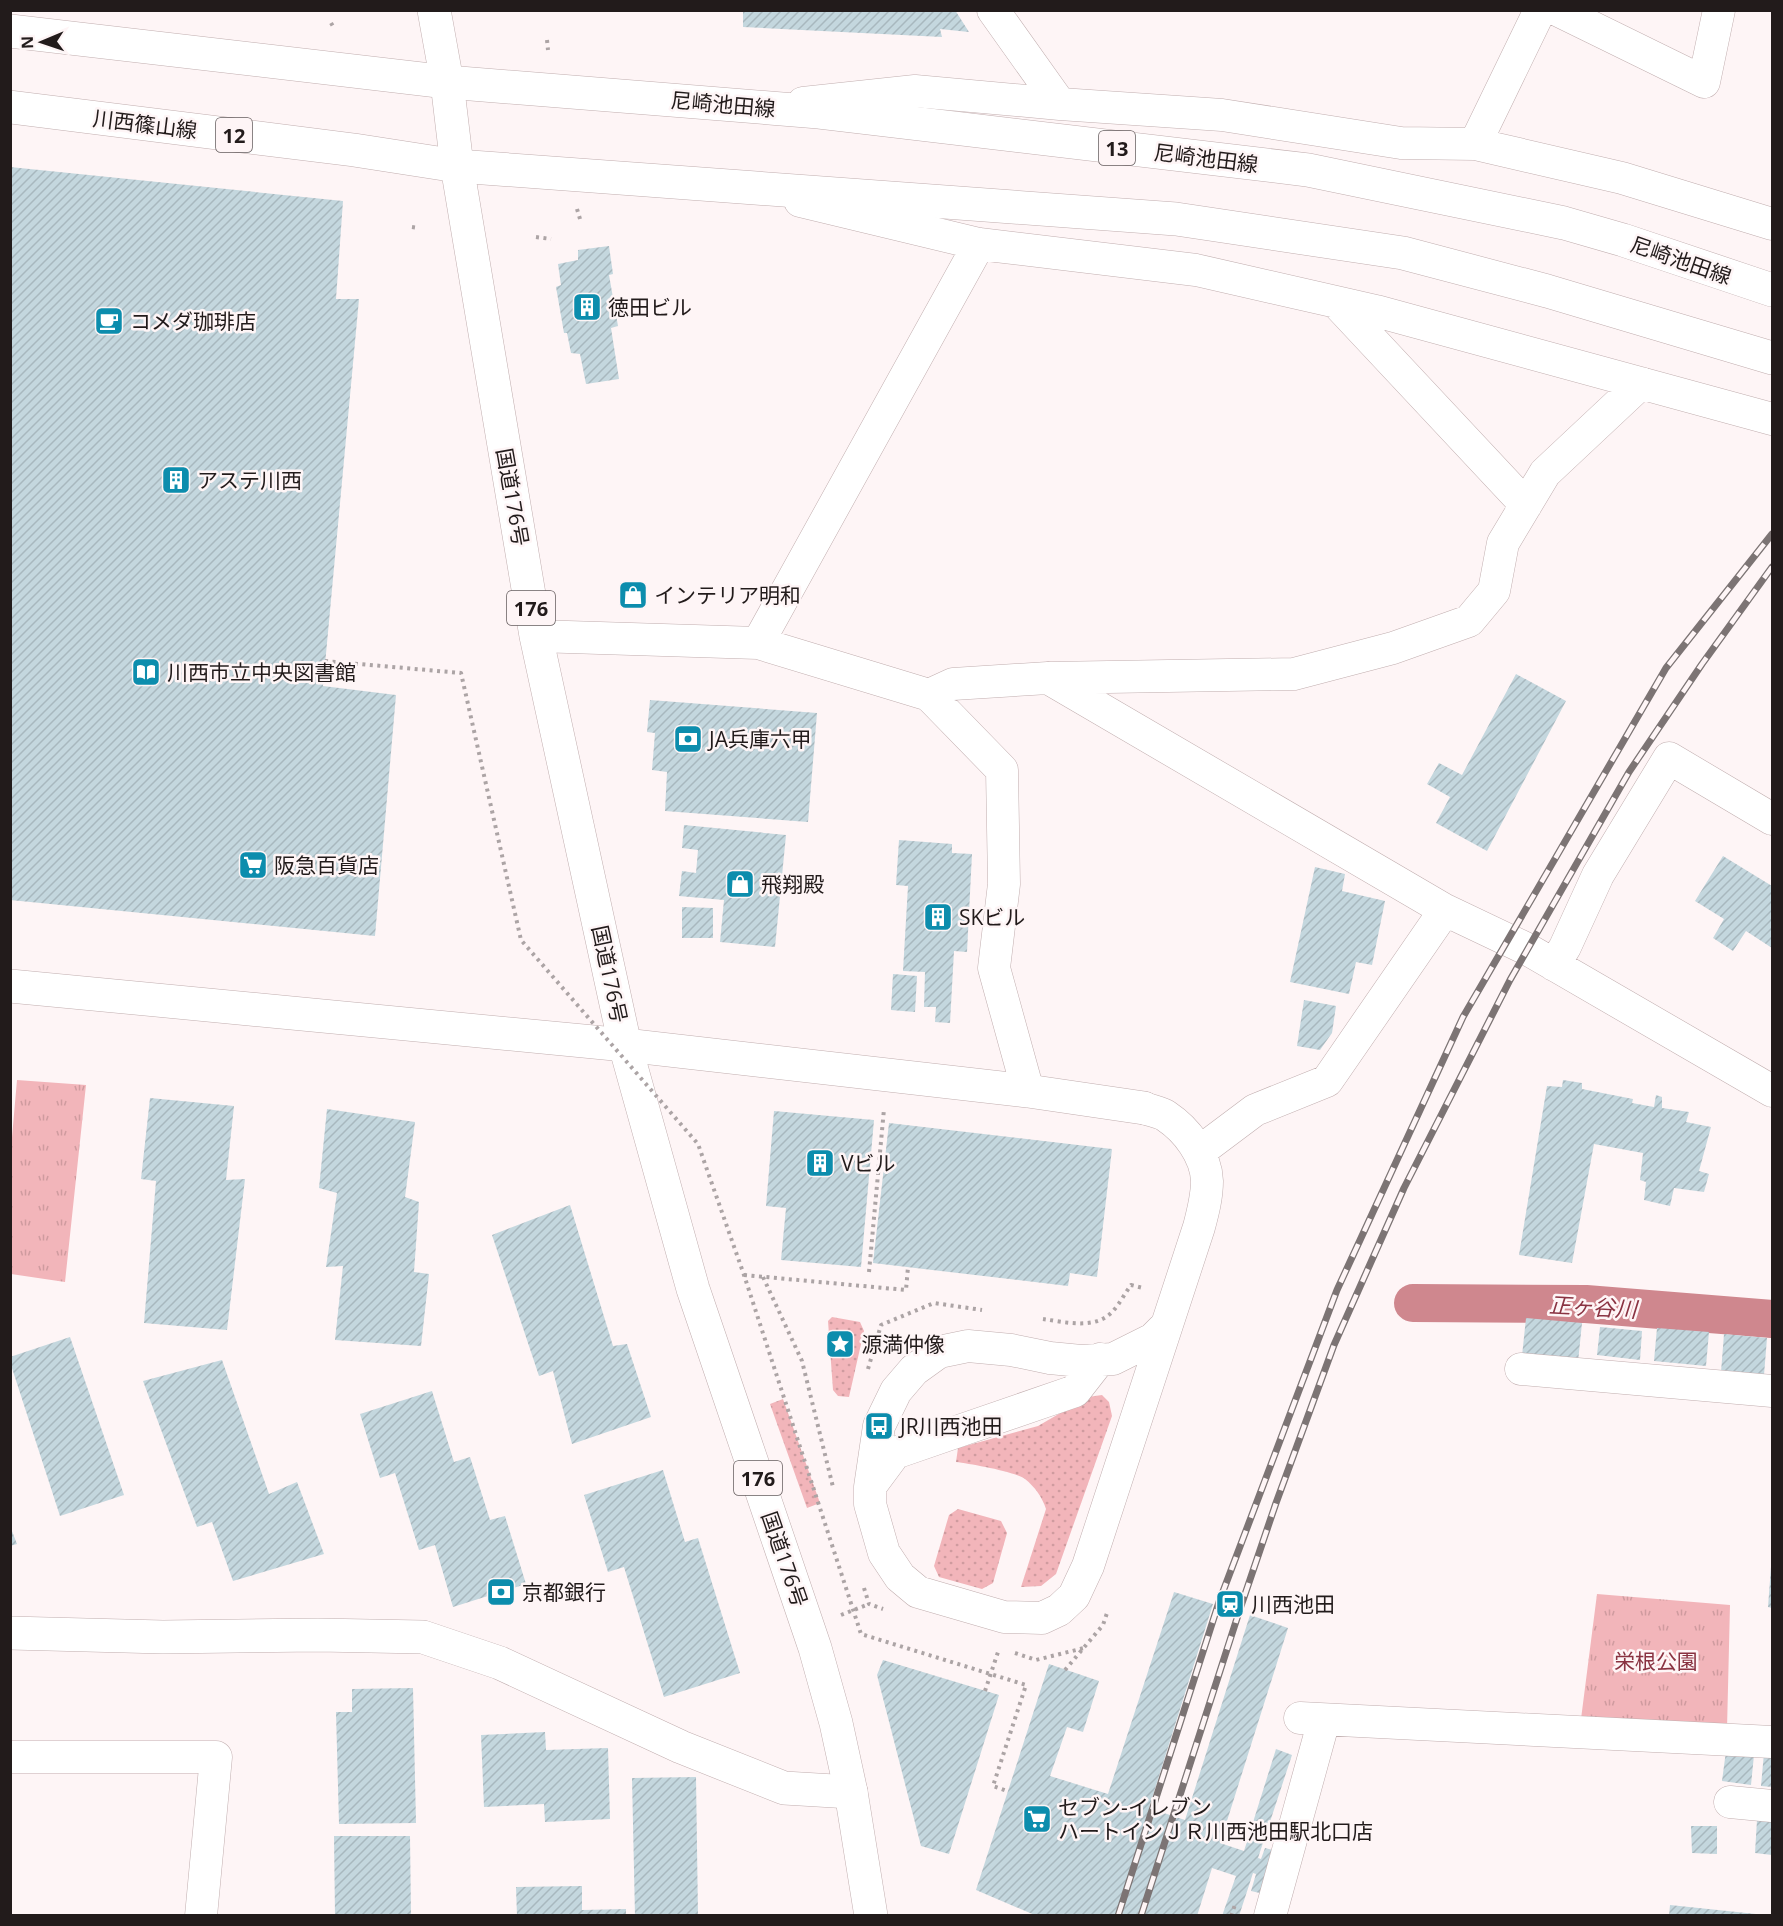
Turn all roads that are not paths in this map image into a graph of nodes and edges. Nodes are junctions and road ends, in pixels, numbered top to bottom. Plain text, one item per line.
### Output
1 (434, 10) edge
2 (993, 10) edge
3 (1540, 10) edge
4 (1557, 10) edge
5 (1719, 10) edge
6 (10, 31) edge
7 (447, 82) junction
8 (1060, 104) junction
9 (10, 107) edge
10 (767, 107) junction
11 (1475, 144) junction
12 (457, 166) junction
13 (751, 189) junction
14 (1773, 224) edge
15 (979, 244) junction
16 (1773, 290) edge
17 (1336, 302) junction
18 (1773, 358) edge
19 (1641, 383) junction
20 (1773, 419) edge
21 (1526, 505) junction
22 (536, 636) junction
23 (758, 643) junction
24 (1048, 678) junction
25 (929, 695) junction
26 (1773, 819) edge
27 (1445, 910) junction
28 (1554, 966) junction
29 (10, 986) edge
30 (625, 1046) junction
31 (1028, 1091) junction
32 (1773, 1091) edge
33 (1144, 1108) joint
34 (1199, 1152) junction
35 (1167, 1325) junction
36 (1100, 1359) junction
37 (1521, 1369) dead end
38 (1773, 1391) edge
39 (870, 1487) junction
40 (10, 1633) edge
41 (1773, 1742) edge
42 (10, 1756) edge
43 (851, 1792) junction
44 (1730, 1802) dead end
45 (1773, 1806) edge
46 (201, 1916) edge
47 (871, 1916) edge
48 (1270, 1916) edge

1 - 7 main road, 国道176号 / 176
2 - 8 street
3 - 11 street
4 - 5 street
6 - 7 main road
7 - 10 main road, 尼崎池田線 / 13
7 - 12 main road, 国道176号 / 176
8 - 10 street
8 - 11 street
9 - 12 main road, 川西篠山線 / 12
10 - 16 main road, 尼崎池田線 / 13
11 - 14 street
12 - 13 main road
12 - 22 main road, 国道176号 / 176
13 - 15 street
13 - 18 main road
15 - 17 street
15 - 23 street
17 - 19 street
17 - 21 street
19 - 20 street
19 - 21 street
21 - 24 street
22 - 23 street
22 - 30 main road, 国道176号 / 176
23 - 25 street
24 - 25 street
24 - 27 street
25 - 31 street
26 - 28 street
27 - 28 street
27 - 34 street
28 - 32 street
29 - 30 main road
30 - 31 main road
30 - 43 main road, 国道176号 / 176
31 - 33 main road
33 - 34 street
34 - 35 street
35 - 36 street
35 - 39 street
36 - 39 street
36 - 39 street
37 - 38 street
40 - 43 main road
41 - 48 street
42 - 46 street
43 - 47 main road, 国道176号 / 176
44 - 45 street

